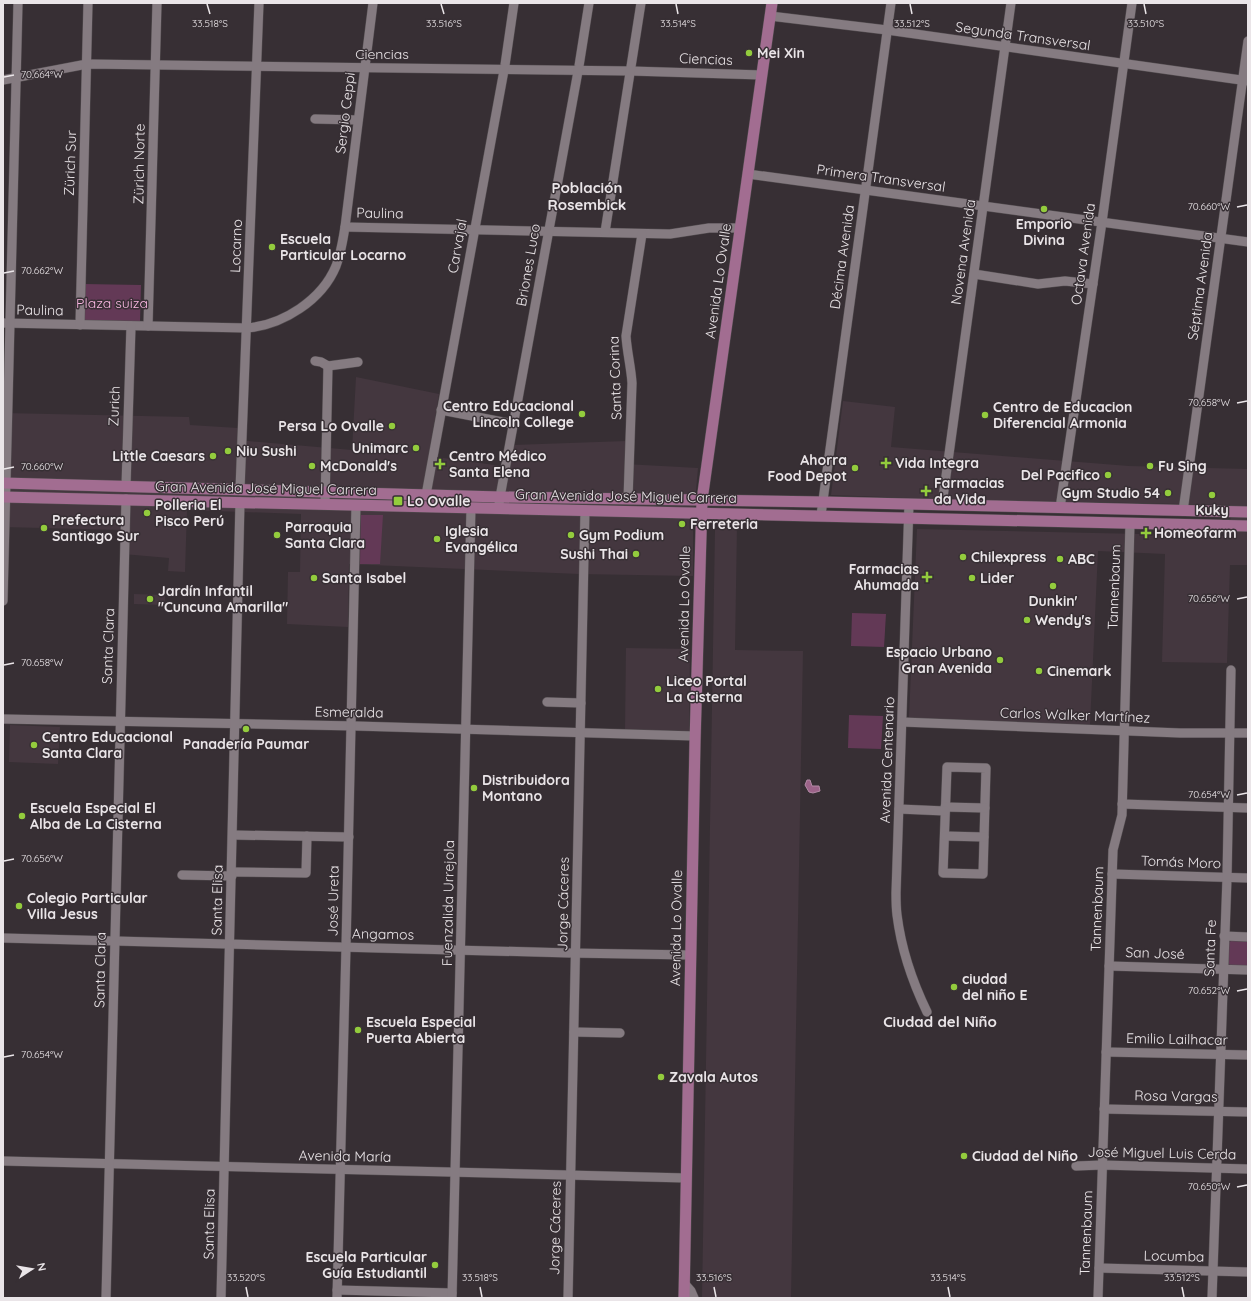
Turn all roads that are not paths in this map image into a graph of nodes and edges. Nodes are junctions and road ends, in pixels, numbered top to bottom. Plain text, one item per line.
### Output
1 (18, 3) edge
2 (88, 3) edge
3 (157, 3) edge
4 (259, 3) edge
5 (373, 3) edge
6 (514, 3) edge
7 (589, 3) edge
8 (641, 3) edge
9 (772, 3) edge
10 (891, 3) edge
11 (1012, 3) edge
12 (1132, 3) edge
13 (770, 16) junction
14 (887, 30) junction
15 (1248, 41) edge
16 (1005, 47) junction
17 (87, 64) junction
18 (1123, 64) junction
19 (155, 66) junction
20 (257, 67) junction
21 (365, 68) junction
22 (504, 69) junction
23 (578, 71) junction
24 (631, 71) junction
25 (762, 75) junction
26 (16, 77) junction
27 (3, 80) edge
28 (1245, 81) edge
29 (315, 120) dead end
30 (358, 120) junction
31 (748, 174) junction
32 (865, 190) junction
33 (984, 206) junction
34 (1102, 222) junction
35 (345, 227) junction
36 (740, 228) junction
37 (474, 229) junction
38 (549, 231) junction
39 (605, 232) junction
40 (642, 234) junction
41 (1220, 238) junction
42 (1248, 242) edge
43 (974, 274) junction
44 (1093, 284) junction
45 (7, 323) edge
46 (80, 325) junction
47 (131, 326) junction
48 (148, 326) junction
49 (247, 328) junction
50 (315, 361) dead end
51 (358, 362) dead end
52 (328, 366) junction
53 (441, 410) junction
54 (513, 424) junction
55 (4, 483) edge
56 (126, 486) junction
57 (236, 489) junction
58 (325, 492) junction
59 (426, 494) junction
60 (4, 497) edge
61 (500, 497) junction
62 (598, 498) junction
63 (126, 499) junction
64 (628, 499) junction
65 (702, 500) junction
66 (240, 502) junction
67 (822, 502) junction
68 (325, 504) junction
69 (909, 504) junction
70 (356, 505) junction
71 (942, 505) junction
72 (471, 508) junction
73 (501, 508) junction
74 (1060, 508) junction
75 (585, 510) junction
76 (1183, 511) junction
77 (1248, 512) edge
78 (701, 514) junction
79 (821, 515) junction
80 (908, 517) junction
81 (1130, 523) junction
82 (1171, 524) junction
83 (1248, 526) edge
84 (3, 601) edge
85 (1231, 670) dead end
86 (547, 702) dead end
87 (581, 703) junction
88 (3, 719) edge
89 (120, 722) junction
90 (902, 722) junction
91 (235, 724) junction
92 (351, 726) junction
93 (466, 729) junction
94 (1124, 731) junction
95 (580, 733) junction
96 (1248, 733) edge
97 (1230, 734) junction
98 (695, 736) junction
99 (1122, 804) junction
100 (985, 808) junction
101 (1228, 808) junction
102 (1248, 808) edge
103 (899, 809) junction
104 (945, 809) junction
105 (233, 835) junction
106 (308, 836) junction
107 (944, 836) junction
108 (349, 837) junction
109 (984, 837) junction
110 (232, 874) junction
111 (1112, 874) junction
112 (182, 875) dead end
113 (1227, 878) junction
114 (1248, 878) edge
115 (1224, 936) junction
116 (1248, 937) edge
117 (3, 938) edge
118 (114, 941) junction
119 (230, 944) junction
120 (346, 948) junction
121 (461, 950) junction
122 (576, 953) junction
123 (691, 955) junction
124 (1109, 966) junction
125 (1223, 969) junction
126 (1248, 970) edge
127 (927, 1012) dead end
128 (574, 1032) junction
129 (620, 1033) dead end
130 (1106, 1052) junction
131 (1220, 1054) junction
132 (1248, 1055) edge
133 (1104, 1109) junction
134 (1218, 1111) junction
135 (1248, 1112) edge
136 (3, 1161) edge
137 (109, 1164) junction
138 (1102, 1165) junction
139 (1076, 1166) dead end
140 (224, 1167) junction
141 (1216, 1168) junction
142 (1248, 1169) edge
143 (339, 1170) junction
144 (455, 1173) junction
145 (570, 1176) junction
146 (686, 1178) junction
147 (1099, 1268) junction
148 (1212, 1271) junction
149 (1248, 1272) edge
150 (684, 1283) junction
151 (337, 1294) edge
152 (452, 1295) edge
153 (106, 1298) edge
154 (221, 1298) edge
155 (568, 1298) edge
156 (684, 1298) edge
157 (694, 1298) edge
158 (1098, 1298) edge
159 (1212, 1298) edge

1 - 26 street
2 - 17 street, Zürich Sur
3 - 19 street, Zürich Norte
4 - 20 street, Locarno
5 - 21 street, Sergio Ceppi
6 - 22 street, Carvajal
7 - 23 street, Briones Luco
8 - 24 street
9 - 13 main road, Avenida Lo Ovalle
10 - 14 street, Décima Avenida
11 - 16 street, Novena Avenida
12 - 18 street, Octava Avenida
13 - 14 street, Segunda Transversal
13 - 25 main road, Avenida Lo Ovalle
14 - 16 street, Segunda Transversal
14 - 32 street, Décima Avenida
15 - 28 street, Séptima Avenida
16 - 18 street, Segunda Transversal
16 - 33 street, Novena Avenida
17 - 19 street, Ciencias
17 - 26 street, Ciencias
17 - 46 street, Zürich Sur
18 - 28 street, Segunda Transversal
18 - 34 street, Octava Avenida
19 - 20 street, Ciencias
19 - 48 street, Zürich Norte
20 - 21 street, Ciencias
20 - 49 street, Locarno
21 - 22 street, Ciencias
21 - 30 street, Sergio Ceppi
22 - 23 street, Ciencias
22 - 37 street, Carvajal
23 - 24 street, Ciencias
23 - 38 street, Briones Luco
24 - 25 street, Ciencias
24 - 39 street
25 - 31 main road, Avenida Lo Ovalle
26 - 27 street, Ciencias
26 - 45 street
28 - 41 street, Séptima Avenida
29 - 30 street
30 - 35 street, Sergio Ceppi
31 - 32 street, Primera Transversal
31 - 36 main road, Avenida Lo Ovalle
32 - 33 street, Primera Transversal
32 - 67 street, Décima Avenida
33 - 34 street, Primera Transversal
33 - 43 street, Novena Avenida
34 - 41 street, Primera Transversal
34 - 44 street, Octava Avenida
35 - 37 street, Paulina
35 - 49 street, Paulina
36 - 40 street, Paulina
36 - 65 main road, Avenida Lo Ovalle
37 - 38 street, Paulina
37 - 53 street, Carvajal
38 - 39 street, Paulina
38 - 54 street, Briones Luco
39 - 40 street, Paulina
40 - 64 street, Santa Corina
41 - 42 street, Primera Transversal
41 - 76 street, Séptima Avenida
43 - 44 street
43 - 71 street, Novena Avenida
44 - 74 street, Octava Avenida
45 - 46 street, Paulina
45 - 55 street
46 - 47 street, Paulina
47 - 48 street, Paulina
47 - 56 street, Zurich
48 - 49 street, Paulina
49 - 57 street, Locarno
50 - 52 street
51 - 52 street
52 - 58 street
53 - 54 street
53 - 59 street, Carvajal
54 - 61 street, Briones Luco
55 - 56 main road, Gran Avenida José Miguel Carrera
55 - 60 street
56 - 57 main road, Gran Avenida José Miguel Carrera
57 - 58 main road, Gran Avenida José Miguel Carrera
57 - 66 main road
58 - 59 main road, Gran Avenida José Miguel Carrera
58 - 68 street
59 - 61 main road, Gran Avenida José Miguel Carrera
60 - 63 main road, Gran Avenida José Miguel Carrera
60 - 84 street
61 - 62 main road, Gran Avenida José Miguel Carrera
61 - 73 street, Briones Luco
62 - 64 main road, Gran Avenida José Miguel Carrera
62 - 75 main road
63 - 66 main road, Gran Avenida José Miguel Carrera
63 - 89 street, Santa Clara
64 - 65 main road, Gran Avenida José Miguel Carrera
65 - 67 main road, Gran Avenida José Miguel Carrera
65 - 78 main road, Avenida Lo Ovalle
66 - 68 main road, Gran Avenida José Miguel Carrera
66 - 91 street, Santa Elisa
67 - 69 main road, Gran Avenida José Miguel Carrera
67 - 79 street, Décima Avenida
68 - 70 main road, Gran Avenida José Miguel Carrera
69 - 71 main road, Gran Avenida José Miguel Carrera
69 - 80 street, Avenida Centenario
70 - 72 main road, Gran Avenida José Miguel Carrera
70 - 92 street, José Ureta
71 - 74 main road, Gran Avenida José Miguel Carrera
72 - 73 main road, Gran Avenida José Miguel Carrera
72 - 93 street, Fuenzalida Urrejola
73 - 75 main road, Gran Avenida José Miguel Carrera
74 - 76 main road, Gran Avenida José Miguel Carrera
75 - 78 main road, Gran Avenida José Miguel Carrera
75 - 87 street, Jorge Cáceres
76 - 77 main road, Gran Avenida José Miguel Carrera
76 - 82 main road
78 - 79 main road, Gran Avenida José Miguel Carrera
78 - 98 main road, Avenida Lo Ovalle
79 - 80 main road, Gran Avenida José Miguel Carrera
80 - 81 main road, Gran Avenida José Miguel Carrera
80 - 90 street, Avenida Centenario
81 - 82 main road, Gran Avenida José Miguel Carrera
81 - 94 street, Tannenbaum
82 - 83 main road, Gran Avenida José Miguel Carrera
85 - 97 street, Santa Fe
86 - 87 street
87 - 95 street, Jorge Cáceres
88 - 89 street, Esmeralda
89 - 91 street, Esmeralda
89 - 118 street, Santa Clara
90 - 94 street, Carlos Walker Martínez
90 - 103 street, Avenida Centenario
91 - 92 street, Esmeralda
91 - 105 street, Santa Elisa
92 - 93 street, Esmeralda
92 - 108 street, José Ureta
93 - 95 street, Esmeralda
93 - 121 street, Fuenzalida Urrejola
94 - 97 street, Carlos Walker Martínez
94 - 99 street, Tannenbaum
95 - 98 street, Esmeralda
95 - 122 street, Jorge Cáceres
96 - 97 street, Carlos Walker Martínez
97 - 101 street, Santa Fe
98 - 123 main road, Avenida Lo Ovalle
99 - 101 street
99 - 111 street, Tannenbaum
100 - 104 street
100 - 104 street
100 - 109 street
101 - 102 street
101 - 113 street, Santa Fe
103 - 104 street
103 - 127 street, Avenida Centenario
104 - 107 street
105 - 106 street
105 - 110 street, Santa Elisa
106 - 108 street
106 - 110 street
107 - 109 street
107 - 109 street
108 - 120 street, José Ureta
110 - 112 street
110 - 119 street, Santa Elisa
111 - 113 street, Tomás Moro
111 - 124 street, Tannenbaum
113 - 114 street, Tomás Moro
113 - 115 street, Santa Fe
115 - 116 street
115 - 125 street, Santa Fe
117 - 118 street, Angamos
118 - 119 street, Angamos
118 - 137 street, Santa Clara
119 - 120 street, Angamos
119 - 140 street, Santa Elisa
120 - 121 street, Angamos
120 - 143 street, José Ureta
121 - 122 street, Angamos
121 - 144 street, Fuenzalida Urrejola
122 - 123 street, Angamos
122 - 128 street, Jorge Cáceres
123 - 146 main road, Avenida Lo Ovalle
124 - 125 street, San José
124 - 130 street, Tannenbaum
125 - 126 street, San José
125 - 131 street, Santa Fe
128 - 129 street
128 - 145 street, Jorge Cáceres
130 - 131 street, Emilio Lailhacar
130 - 133 street, Tannenbaum
131 - 132 street, Emilio Lailhacar
131 - 134 street, Santa Fe
133 - 134 street, Rosa Vargas
133 - 138 street, Tannenbaum
134 - 135 street, Rosa Vargas
134 - 141 street, Santa Fe
136 - 137 street, Avenida María
137 - 140 street, Avenida María
137 - 153 street, Santa Clara
138 - 139 street, José Miguel Luis Cerda
138 - 141 street, José Miguel Luis Cerda
138 - 147 street, Tannenbaum
140 - 143 street, Avenida María
140 - 154 street, Santa Elisa
141 - 142 street, José Miguel Luis Cerda
141 - 148 street, Santa Fe
143 - 144 street, Avenida María
143 - 151 street, José Ureta
144 - 145 street, Avenida María
144 - 152 street, Fuenzalida Urrejola
145 - 146 street, Avenida María
145 - 155 street, Jorge Cáceres
146 - 150 main road, Avenida Lo Ovalle
147 - 148 street, Locumba
147 - 158 street, Tannenbaum
148 - 149 street, Locumba
148 - 159 street, Santa Fe
150 - 156 main road, Avenida Lo Ovalle
150 - 157 street
151 - 152 street

